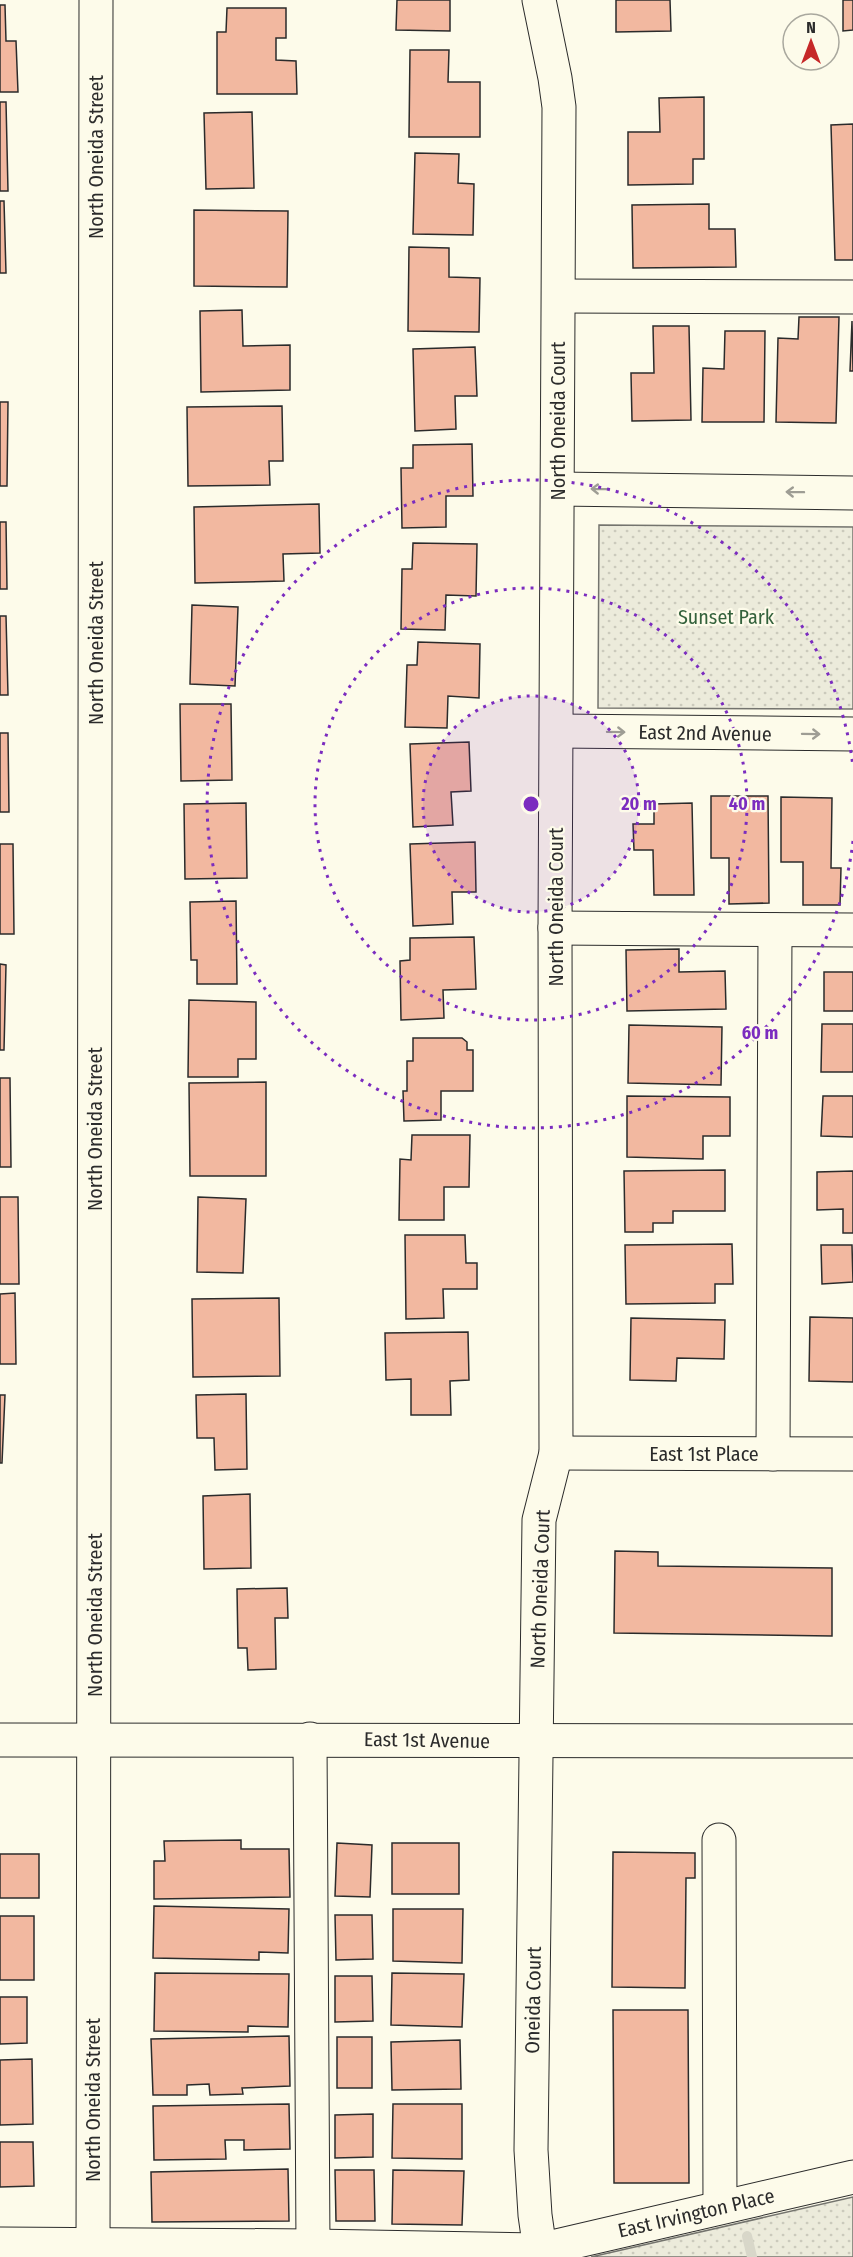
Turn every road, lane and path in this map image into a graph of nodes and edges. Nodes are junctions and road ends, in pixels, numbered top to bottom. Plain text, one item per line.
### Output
1 (96, 0) edge
2 (539, 0) edge
3 (559, 296) junction
4 (853, 297) edge
5 (558, 489) junction
6 (853, 493) edge
7 (558, 731) junction
8 (853, 734) edge
9 (555, 928) junction
10 (776, 930) junction
11 (853, 930) edge
12 (556, 1453) junction
13 (773, 1454) junction
14 (853, 1454) edge
15 (310, 1739) junction
16 (0, 1740) edge
17 (94, 1740) junction
18 (853, 1741) edge
19 (536, 1742) junction
20 (719, 1840) dead end
21 (853, 2177) edge
22 (720, 2207) junction
23 (0, 2244) edge
24 (313, 2246) junction
25 (93, 2251) edge
26 (540, 2253) edge

1 - 17 street, North Oneida Street
2 - 3 street, North Oneida Court
3 - 4 street
3 - 5 street, North Oneida Court
6 -> 5 street
5 - 7 street, North Oneida Court
7 -> 8 street, East 2nd Avenue
7 - 9 street, North Oneida Court
9 - 10 street
9 - 12 street, North Oneida Court
10 - 11 street
10 - 13 street
12 - 13 street, East 1st Place
12 - 19 street, North Oneida Court
13 - 14 street, East 1st Place
15 - 17 street, East 1st Avenue
15 - 19 street, East 1st Avenue
15 - 24 street
16 - 17 street, East 1st Avenue
17 - 25 street, North Oneida Street
18 - 19 street, East 1st Avenue
19 - 26 street, Oneida Court
20 - 22 street
21 - 22 street, East Irvington Place
22 - 26 street, East Irvington Place
23 - 25 street, East Irvington Place
24 - 25 street, East Irvington Place
24 - 26 street, East Irvington Place

